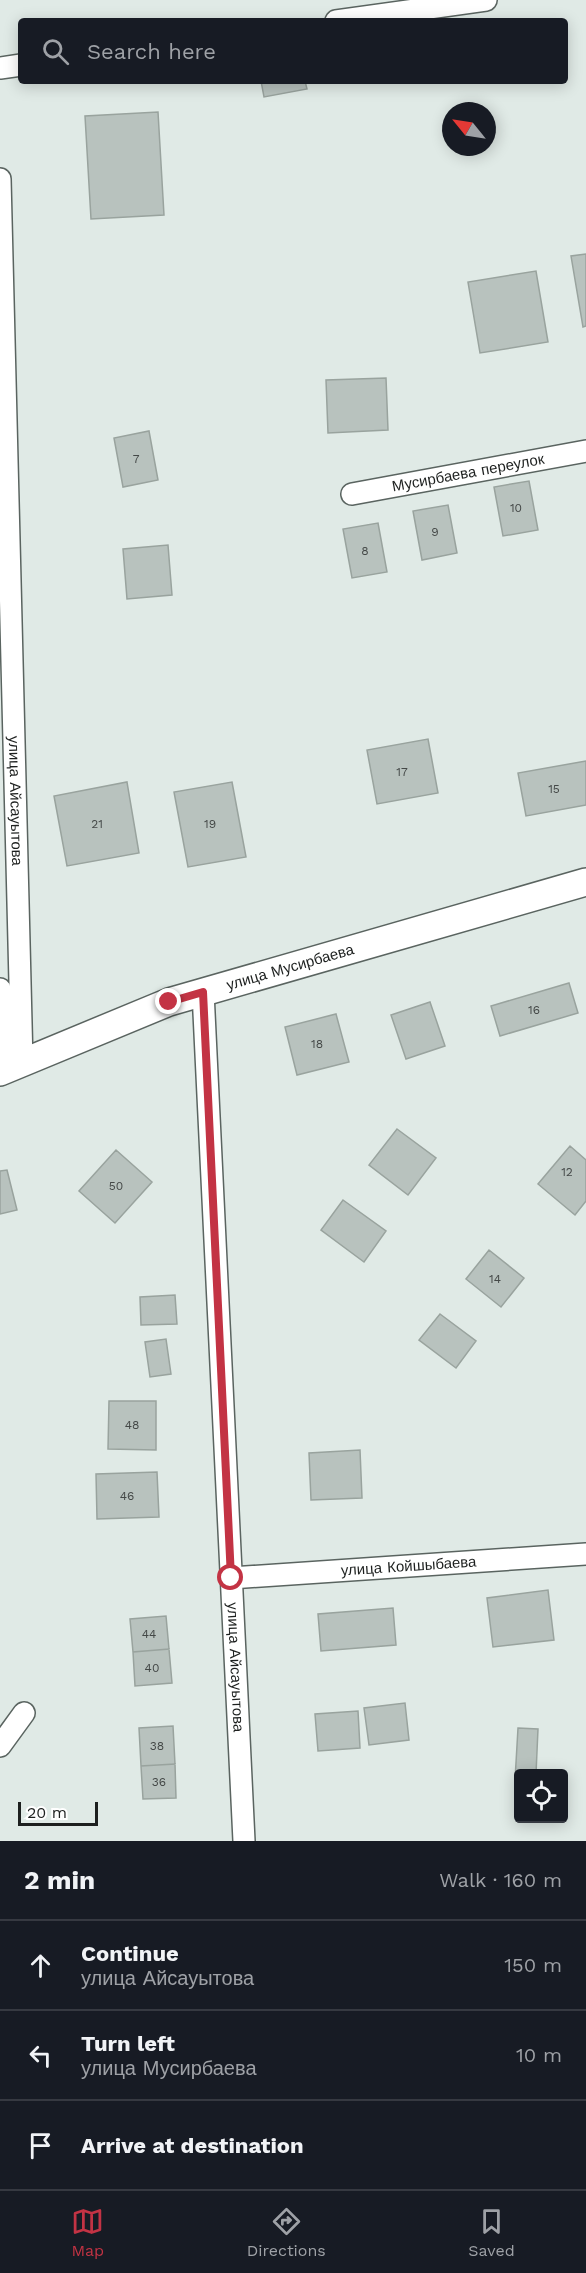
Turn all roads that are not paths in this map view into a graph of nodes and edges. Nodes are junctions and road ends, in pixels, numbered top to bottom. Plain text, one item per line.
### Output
1 (486, 0) edge
2 (357, 18) edge
3 (18, 65) edge
4 (0, 68) edge
5 (0, 179) edge
6 (586, 451) edge
7 (352, 494) dead end
8 (586, 882) edge
9 (0, 989) edge
10 (203, 992) junction
11 (11, 1067) edge
12 (586, 1554) edge
13 (231, 1578) junction
14 (24, 1713) dead end
15 (0, 1746) edge
16 (244, 1841) edge

1 - 2 street
3 - 4 street
5 - 11 street, улица Айсауытова
6 - 7 street, Мусирбаева переулок
8 - 10 street, улица Мусирбаева
9 - 11 street
10 - 11 street, улица Мусирбаева
10 - 13 street, улица Айсауытова
12 - 13 street, улица Койшыбаева
13 - 16 street, улица Айсауытова
14 - 15 street

